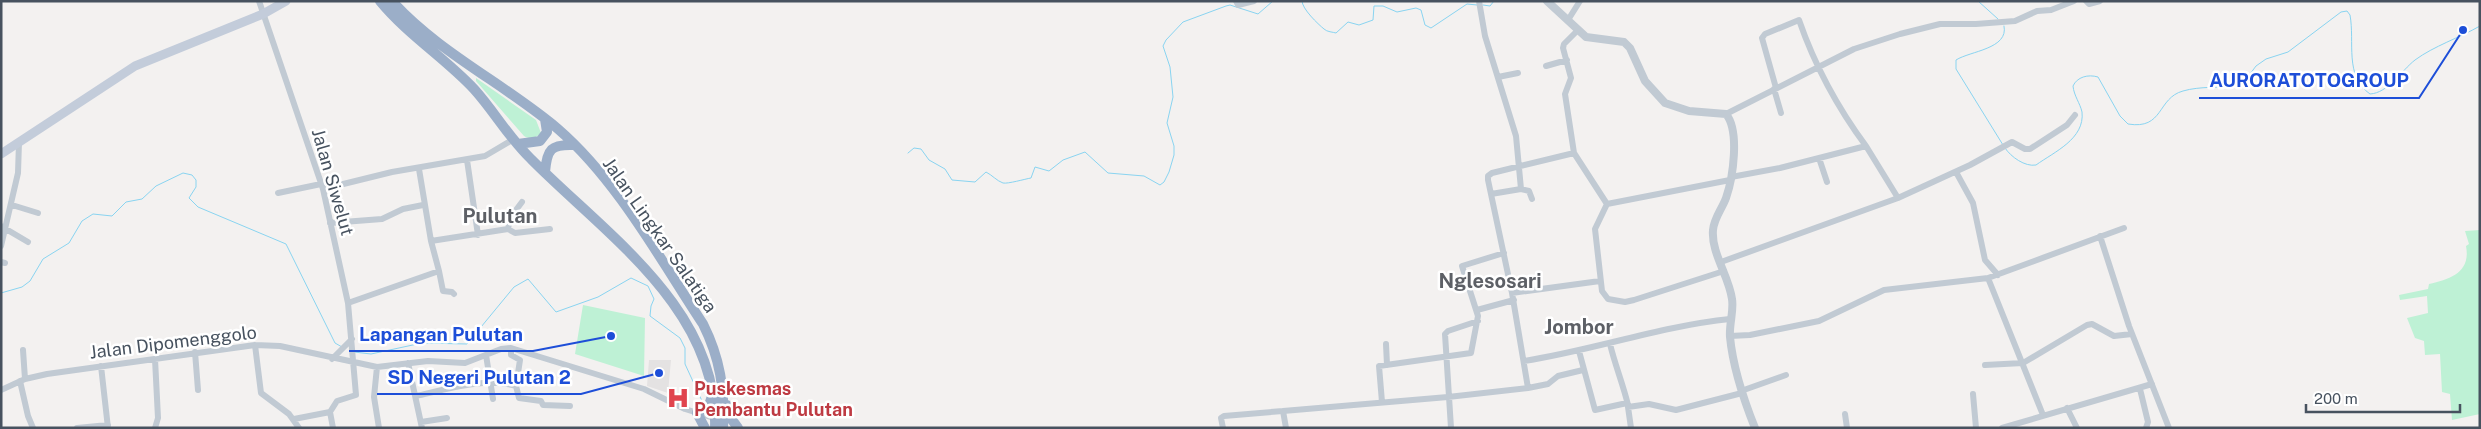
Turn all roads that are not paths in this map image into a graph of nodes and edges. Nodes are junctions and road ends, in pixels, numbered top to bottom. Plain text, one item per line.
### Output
1 (259, 1) edge
2 (286, 1) edge
3 (380, 1) edge
4 (392, 1) edge
5 (1236, 1) edge
6 (1254, 1) edge
7 (1548, 1) edge
8 (1580, 1) edge
9 (2074, 1) edge
10 (2086, 1) edge
11 (2100, 1) edge
12 (1479, 4) edge
13 (263, 14) junction
14 (1568, 20) junction
15 (1578, 31) junction
16 (1567, 60) junction
17 (1546, 66) dead end
18 (1817, 69) junction
19 (1518, 73) dead end
20 (1498, 77) junction
21 (1775, 88) junction
22 (1781, 113) dead end
23 (1726, 114) junction
24 (2075, 116) dead end
25 (545, 119) junction
26 (19, 142) junction
27 (516, 142) junction
28 (574, 145) junction
29 (1866, 146) junction
30 (1574, 153) junction
31 (1, 154) edge
32 (1819, 158) junction
33 (467, 160) junction
34 (1519, 166) junction
35 (419, 169) junction
36 (545, 172) junction
37 (1956, 172) junction
38 (1731, 179) junction
39 (1827, 182) dead end
40 (322, 187) junction
41 (1521, 190) junction
42 (278, 193) dead end
43 (1491, 194) junction
44 (1898, 198) junction
45 (1532, 199) dead end
46 (522, 202) dead end
47 (1607, 204) junction
48 (12, 205) junction
49 (423, 205) junction
50 (38, 213) dead end
51 (330, 224) junction
52 (4, 228) edge
53 (2124, 228) dead end
54 (508, 229) junction
55 (550, 229) dead end
56 (478, 235) junction
57 (2100, 236) junction
58 (431, 240) junction
59 (28, 242) dead end
60 (1, 246) edge
61 (1504, 253) junction
62 (1721, 262) junction
63 (439, 271) junction
64 (1724, 271) junction
65 (1998, 274) junction
66 (1988, 278) junction
67 (1600, 281) junction
68 (454, 294) dead end
69 (1513, 297) junction
70 (348, 302) junction
71 (1477, 310) junction
72 (1730, 319) junction
73 (1478, 321) junction
74 (2132, 334) junction
75 (1730, 336) junction
76 (352, 339) junction
77 (1386, 344) dead end
78 (1610, 344) junction
79 (254, 345) junction
80 (510, 348) junction
81 (23, 350) dead end
82 (1579, 351) junction
83 (195, 352) junction
84 (486, 355) junction
85 (353, 356) junction
86 (1445, 357) junction
87 (155, 359) junction
88 (332, 359) junction
89 (1524, 361) junction
90 (408, 363) junction
91 (2023, 363) junction
92 (1387, 365) junction
93 (1985, 365) dead end
94 (101, 366) junction
95 (377, 367) junction
96 (1583, 370) junction
97 (1786, 375) dead end
98 (23, 380) junction
99 (490, 384) junction
100 (2152, 384) junction
101 (516, 386) junction
102 (1528, 388) junction
103 (2140, 389) junction
104 (1, 390) edge
105 (198, 390) dead end
106 (1742, 392) junction
107 (1973, 394) dead end
108 (416, 396) junction
109 (713, 396) junction
110 (724, 397) junction
111 (1448, 398) junction
112 (493, 399) dead end
113 (1382, 402) junction
114 (1628, 405) junction
115 (570, 406) dead end
116 (2067, 408) junction
117 (1283, 411) junction
118 (330, 412) junction
119 (697, 413) junction
120 (1845, 414) dead end
121 (2043, 415) junction
122 (447, 418) dead end
123 (294, 419) junction
124 (719, 424) edge
125 (421, 425) edge
126 (108, 426) edge
127 (33, 428) edge
128 (77, 428) edge
129 (155, 428) edge
130 (299, 428) edge
131 (333, 428) edge
132 (380, 428) edge
133 (705, 428) edge
134 (738, 428) edge
135 (1223, 428) edge
136 (1286, 428) edge
137 (1451, 428) edge
138 (1631, 428) edge
139 (1755, 428) edge
140 (1848, 428) edge
141 (1976, 428) edge
142 (2002, 428) edge
143 (2077, 428) edge
144 (2146, 428) edge
145 (2169, 428) edge

1 - 13 street, Jalan Siwelut
2 - 13 main road
3 - 27 highway, Jalan Lingkar Salatiga
4 - 25 highway, Jalan Lingkar Salatiga
5 - 6 street
7 - 14 street
8 - 14 street
9 - 18 street
10 - 11 street
12 - 20 street
13 - 26 main road
13 - 40 street, Jalan Siwelut
14 - 15 street
15 - 16 street
15 - 23 street
16 - 17 street
16 - 30 street
18 - 21 street
18 - 21 street
18 - 29 street
19 - 20 street
20 - 34 street
21 - 22 street
21 - 23 street
23 - 38 street
24 - 37 street
25 - 27 highway
25 - 28 highway, Jalan Lingkar Salatiga
26 - 31 main road
26 - 48 street
27 - 33 street
27 - 36 highway, Jalan Lingkar Salatiga
28 - 36 highway
28 - 110 highway, Jalan Lingkar Salatiga
29 - 32 street
29 - 44 street
30 - 34 street
30 - 47 street
32 - 38 street
32 - 39 street
33 - 35 street
33 - 56 street
34 - 41 street
34 - 43 street
35 - 40 street
35 - 49 street
36 - 109 highway, Jalan Lingkar Salatiga
37 - 44 street
37 - 65 street
38 - 47 street
38 - 62 street
40 - 42 street
40 - 51 street, Jalan Siwelut
41 - 43 street
41 - 45 street
43 - 61 street
44 - 62 street
46 - 54 street
47 - 67 street
48 - 50 street
48 - 52 street
49 - 51 street
49 - 58 street
51 - 70 street, Jalan Siwelut
52 - 59 street
52 - 60 street
53 - 57 street
54 - 55 street
54 - 56 street
56 - 58 street
57 - 65 street
57 - 74 street
58 - 63 street
61 - 69 street
61 - 71 street
62 - 64 street
63 - 68 street
63 - 70 street
64 - 67 street
64 - 72 street
65 - 66 street
66 - 75 street
66 - 91 street
67 - 69 street
69 - 71 street
69 - 89 street
70 - 76 street, Jalan Siwelut
71 - 73 street
72 - 75 street
72 - 78 street
73 - 86 street
73 - 86 street
74 - 91 street
74 - 100 street
75 - 106 street
76 - 85 street, Jalan Siwelut
76 - 88 street
77 - 92 street
78 - 82 street
78 - 114 street
79 - 83 street, Jalan Dipomenggolo
79 - 88 street, Jalan Dipomenggolo
79 - 123 street
80 - 84 street, Jalan Dipomenggolo
80 - 101 street
80 - 119 street
81 - 98 street
82 - 89 street
82 - 96 street
83 - 87 street, Jalan Dipomenggolo
83 - 105 street
84 - 90 street, Jalan Dipomenggolo
84 - 99 street
85 - 88 street, Jalan Dipomenggolo
85 - 95 street, Jalan Dipomenggolo
85 - 118 street, Jalan Siwelut
86 - 92 street
86 - 111 street
87 - 94 street, Jalan Dipomenggolo
87 - 129 street
89 - 102 street
90 - 95 street, Jalan Dipomenggolo
90 - 108 street
91 - 93 street
91 - 121 street
92 - 113 street
94 - 98 street, Jalan Dipomenggolo
94 - 126 street
95 - 132 street
96 - 102 street
96 - 114 street
97 - 106 street
98 - 104 street, Jalan Dipomenggolo
98 - 127 street
99 - 101 street
99 - 108 street
99 - 112 street
100 - 103 street
100 - 145 street
101 - 115 street
102 - 111 street
103 - 116 street
103 - 144 street
106 - 114 street
106 - 139 street
107 - 141 street
108 - 125 street
109 - 119 highway
109 - 124 highway, Jalan Lingkar Salatiga
110 - 124 highway, Jalan Lingkar Salatiga
110 - 134 highway
111 - 113 street
111 - 137 street
113 - 117 street
114 - 138 street
116 - 121 street
116 - 143 street
117 - 135 street
117 - 136 street
118 - 123 street
118 - 131 street
119 - 124 street
119 - 133 highway
120 - 140 street
121 - 142 street
122 - 125 street
123 - 130 street
124 - 134 street
126 - 128 street

